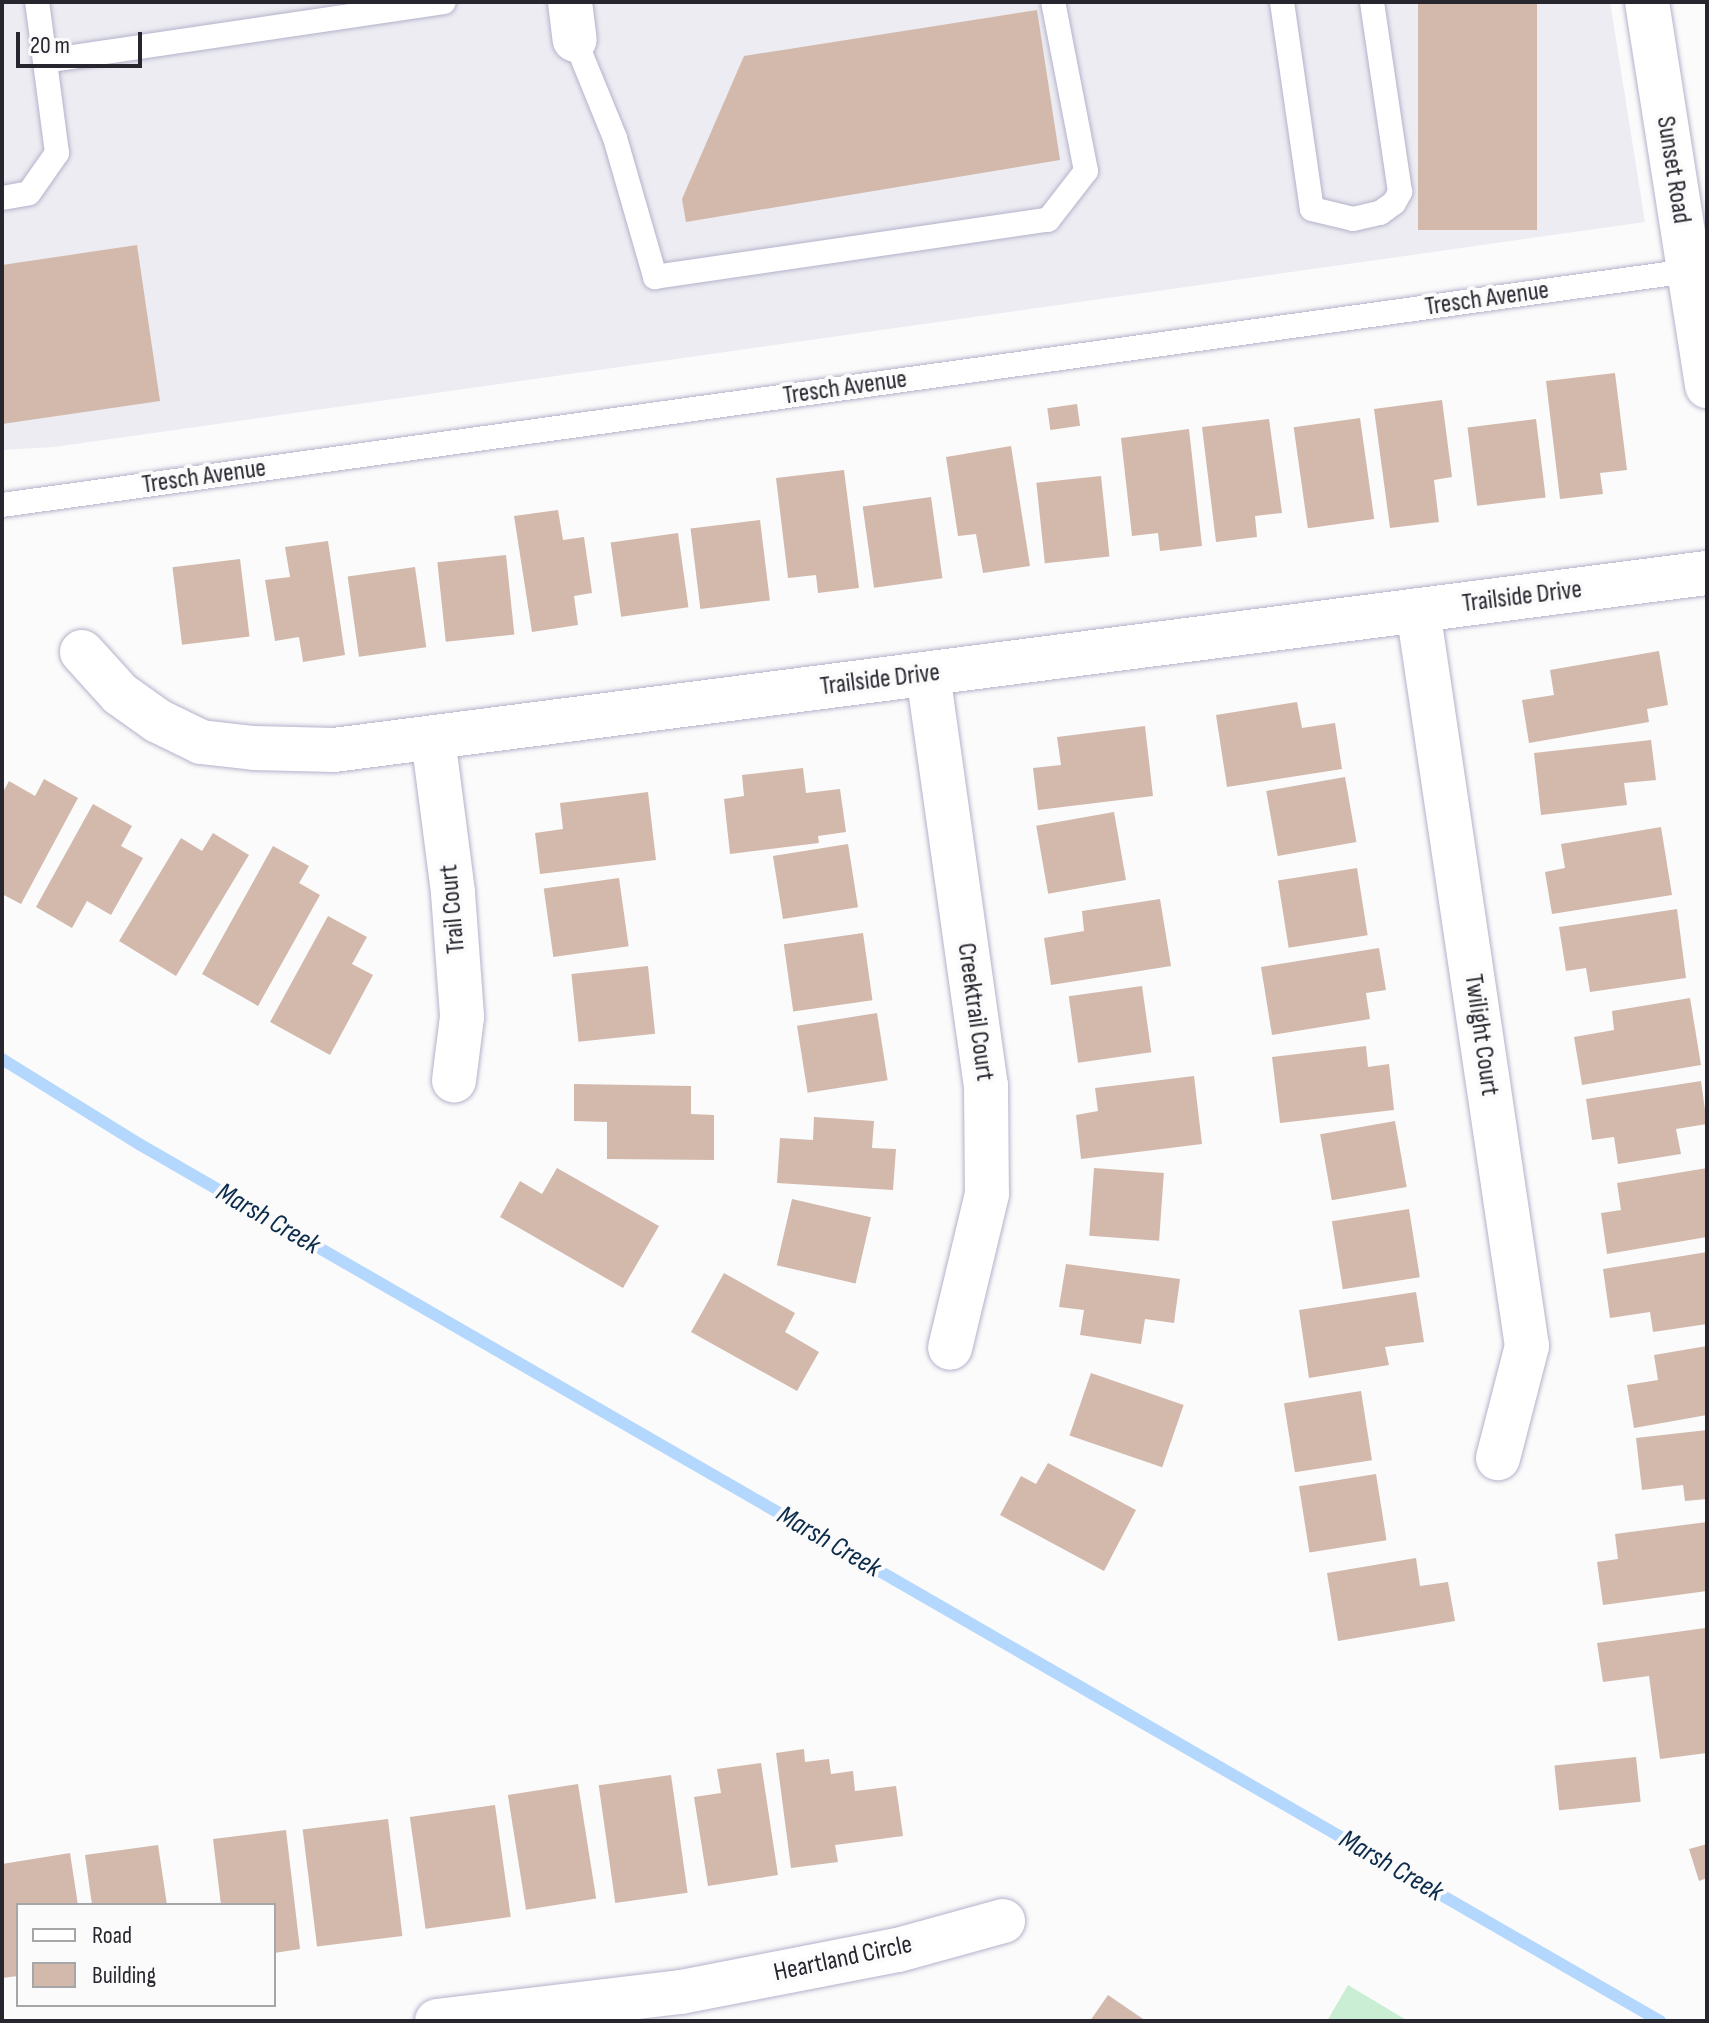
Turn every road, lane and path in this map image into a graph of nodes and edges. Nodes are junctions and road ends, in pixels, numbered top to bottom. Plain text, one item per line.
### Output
1 (37, 2) edge
2 (444, 2) edge
3 (1053, 2) edge
4 (1282, 2) edge
5 (1372, 2) edge
6 (1647, 2) edge
7 (572, 21) edge
8 (45, 61) junction
9 (2, 198) edge
10 (1689, 271) junction
11 (1707, 386) edge
12 (2, 505) edge
13 (1707, 573) edge
14 (1418, 610) junction
15 (82, 652) dead end
16 (928, 674) junction
17 (433, 738) junction
18 (454, 1080) dead end
19 (950, 1348) dead end
20 (1498, 1458) dead end
21 (1003, 1921) dead end
22 (683, 2006) edge
23 (437, 2021) edge

1 - 8 lane
2 - 8 lane
3 - 7 lane
4 - 5 lane
6 - 10 street, Sunset Road
8 - 9 lane
10 - 11 street, Sunset Road
10 - 12 lane, Tresch Avenue
13 - 14 street, Trailside Drive
14 - 16 street, Trailside Drive
14 - 20 street, Twilight Court
15 - 17 street, Trailside Drive
16 - 17 street, Trailside Drive
16 - 19 street, Creektrail Court
17 - 18 street, Trail Court
21 - 22 street, Heartland Circle
22 - 23 street, Heartland Circle

